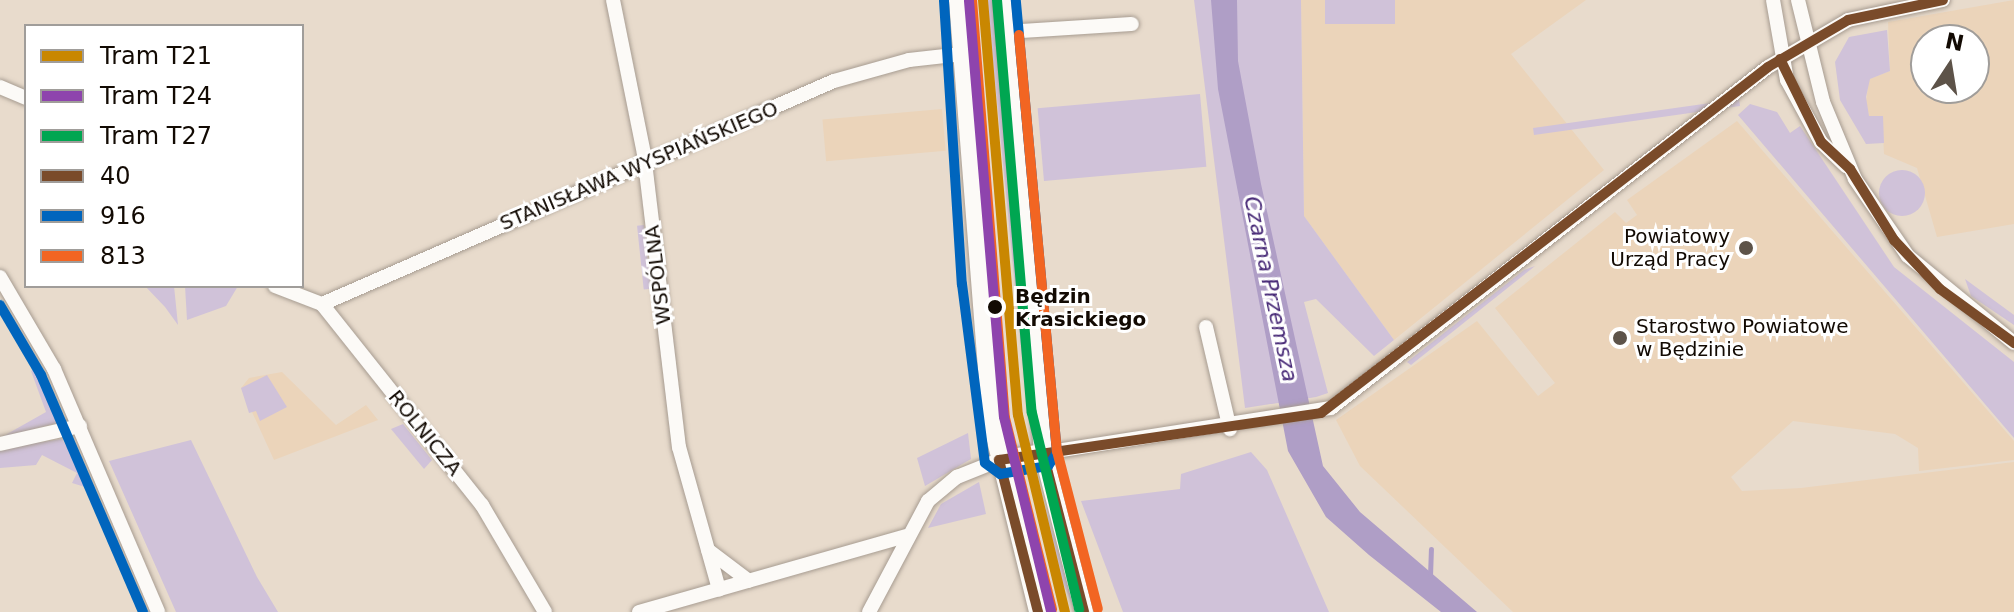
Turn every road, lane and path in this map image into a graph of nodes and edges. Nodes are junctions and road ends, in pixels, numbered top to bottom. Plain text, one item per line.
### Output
1 (613, 0) edge
2 (958, 0) edge
3 (1002, 0) edge
4 (1773, 0) edge
5 (1798, 0) edge
6 (1943, 0) edge
7 (1132, 24) dead end
8 (1005, 32) junction
9 (1807, 41) junction
10 (963, 54) junction
11 (1780, 59) junction
12 (0, 87) edge
13 (24, 97) edge
14 (644, 162) junction
15 (1850, 169) junction
16 (0, 277) edge
17 (280, 288) edge
18 (322, 304) junction
19 (1206, 327) dead end
20 (2014, 343) edge
21 (80, 426) junction
22 (1230, 429) junction
23 (0, 444) edge
24 (1043, 453) junction
25 (999, 460) junction
26 (905, 536) junction
27 (882, 544) junction
28 (708, 549) junction
29 (893, 560) junction
30 (749, 581) junction
31 (719, 589) junction
32 (158, 612) edge
33 (545, 612) edge
34 (639, 612) edge
35 (869, 612) edge
36 (1038, 612) edge
37 (1084, 612) edge

1 - 14 street, WSPÓLNA
2 - 10 street
3 - 8 street
4 - 11 street
5 - 9 street
6 - 9 street
7 - 8 street
8 - 24 street
9 - 11 street
9 - 15 street
10 - 14 street, STANISŁAWA WYSPIAŃSKIEGO
10 - 25 street
11 - 15 street
11 - 22 street
12 - 13 street
14 - 18 street, STANISŁAWA WYSPIAŃSKIEGO
14 - 28 street, WSPÓLNA
15 - 20 street
16 - 21 street
17 - 18 street
18 - 33 street, ROLNICZA
19 - 22 street
21 - 23 street
21 - 32 street
22 - 24 street
24 - 25 street
24 - 37 street
25 - 26 street
25 - 36 street
26 - 27 street
26 - 29 street
27 - 29 street
27 - 30 street
28 - 30 street
28 - 31 street, WSPÓLNA
29 - 35 street
30 - 31 street
31 - 34 street

